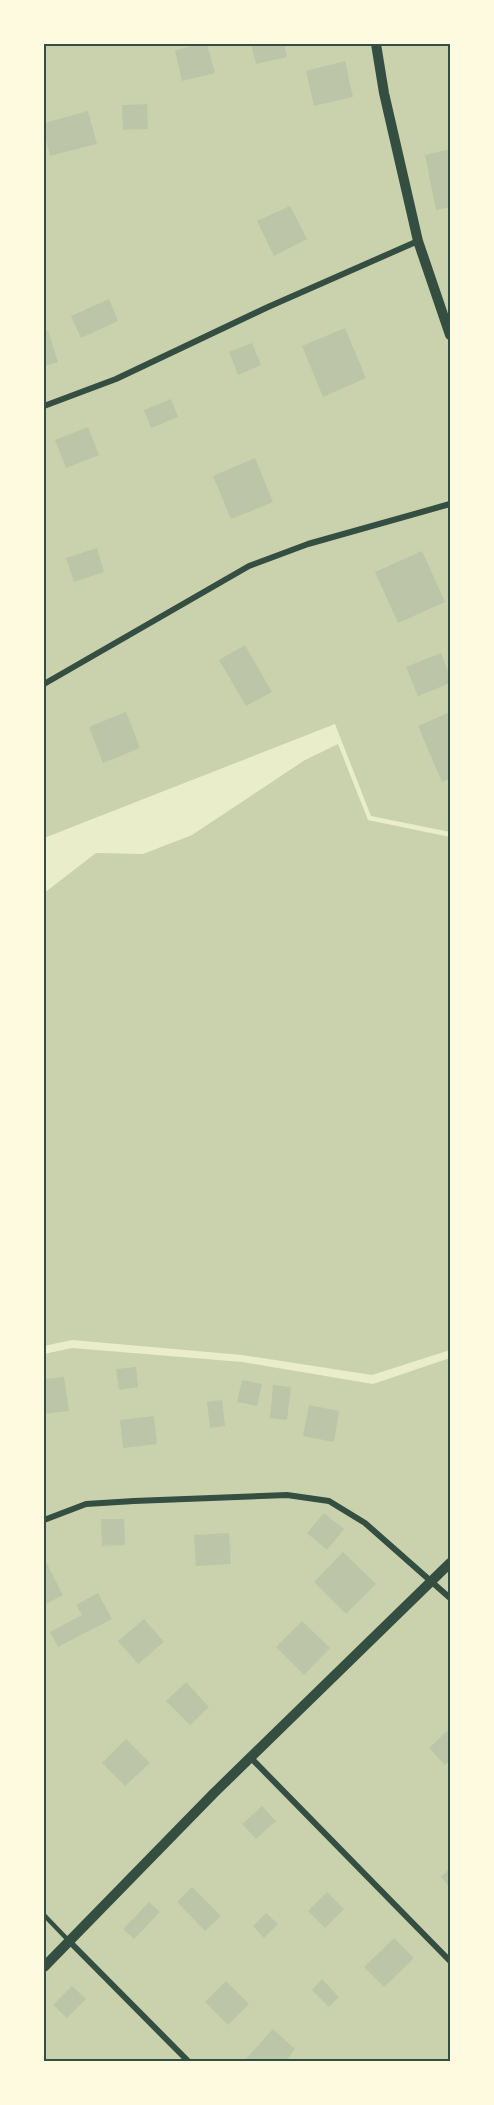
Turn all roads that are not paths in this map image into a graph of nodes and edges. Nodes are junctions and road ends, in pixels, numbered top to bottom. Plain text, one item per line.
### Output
1 (376, 44) edge
2 (418, 241) junction
3 (450, 335) edge
4 (44, 406) edge
5 (450, 504) edge
6 (44, 684) edge
7 (44, 1520) edge
8 (450, 1563) edge
9 (433, 1581) junction
10 (450, 1598) edge
11 (251, 1758) junction
12 (44, 1915) edge
13 (69, 1941) junction
14 (450, 1961) edge
15 (44, 1967) edge
16 (189, 2061) edge

1 - 2 street
2 - 3 street
2 - 4 street
5 - 6 street
7 - 9 street
8 - 9 street
9 - 10 street
9 - 11 street
11 - 13 street
11 - 14 street
12 - 13 lane
13 - 15 street
13 - 16 street

